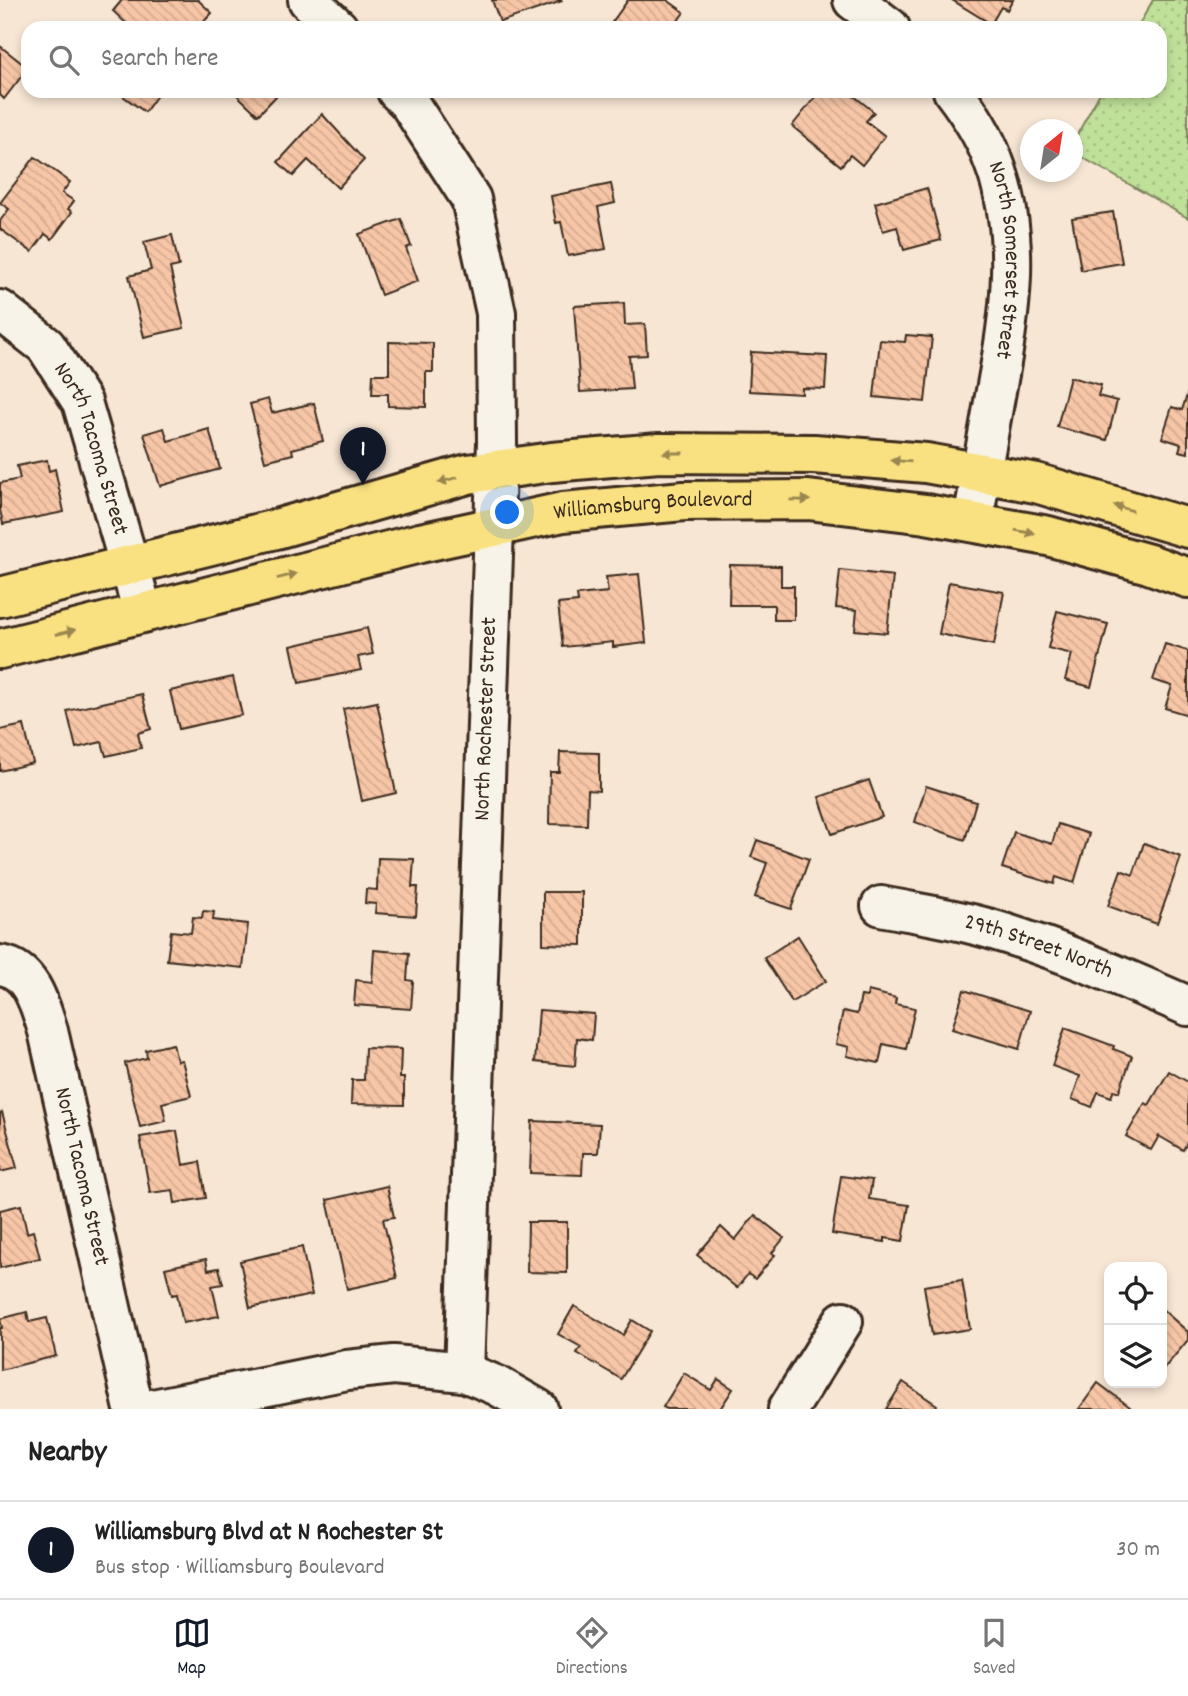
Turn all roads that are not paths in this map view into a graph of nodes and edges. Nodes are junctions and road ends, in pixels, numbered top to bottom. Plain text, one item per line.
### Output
1 (308, 0) edge
2 (853, 0) edge
3 (330, 21) edge
4 (881, 21) edge
5 (404, 98) edge
6 (958, 98) edge
7 (0, 310) edge
8 (496, 470) junction
9 (981, 473) junction
10 (973, 522) junction
11 (494, 527) junction
12 (1188, 528) edge
13 (130, 565) junction
14 (1188, 578) edge
15 (0, 597) edge
16 (143, 612) junction
17 (0, 649) edge
18 (881, 906) dead end
19 (0, 965) edge
20 (1188, 1006) edge
21 (843, 1321) dead end
22 (464, 1372) junction
23 (134, 1409) edge
24 (153, 1409) edge
25 (538, 1409) edge
26 (788, 1409) edge

1 - 3 street
2 - 4 street
5 - 8 street, North Rochester Street
6 - 9 street, North Somerset Street
7 - 13 street, North Tacoma Street
9 -> 8 main road
8 - 11 street, North Rochester Street
8 -> 13 main road
9 - 10 street, North Somerset Street
12 -> 9 main road
11 -> 10 main road, Williamsburg Boulevard
10 -> 14 main road, Williamsburg Boulevard
16 -> 11 main road, Williamsburg Boulevard
11 - 22 street, North Rochester Street
13 - 15 main road
13 - 16 street, North Tacoma Street
17 -> 16 main road, Williamsburg Boulevard
18 - 20 street, 29th Street North
19 - 23 street, North Tacoma Street
21 - 26 street
22 - 24 street
22 - 25 street

